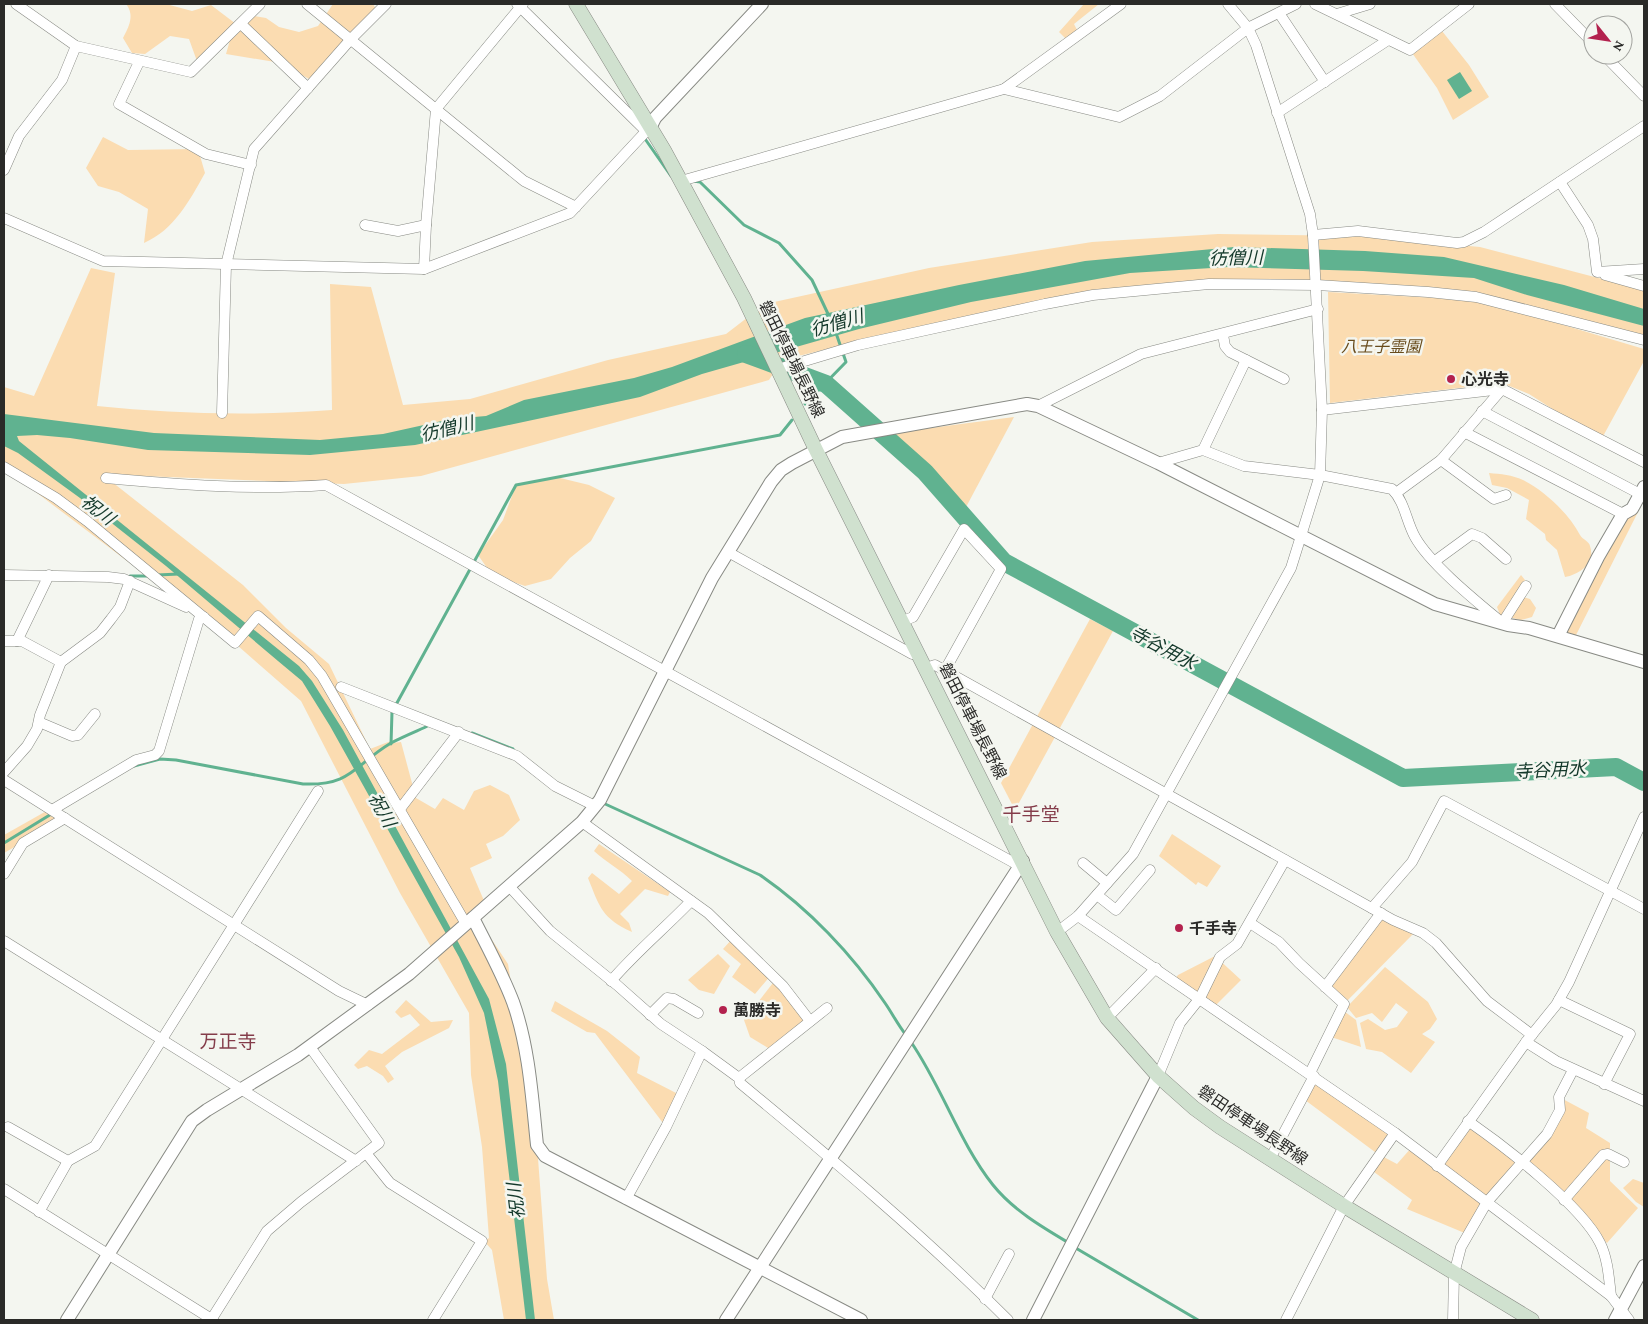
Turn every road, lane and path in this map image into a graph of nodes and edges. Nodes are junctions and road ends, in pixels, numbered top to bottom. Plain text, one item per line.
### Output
1 (16, 4) edge
2 (260, 4) edge
3 (307, 4) edge
4 (386, 4) edge
5 (576, 4) edge
6 (762, 4) edge
7 (1121, 4) edge
8 (1228, 4) edge
9 (1296, 4) edge
10 (1316, 4) edge
11 (1370, 4) edge
12 (1469, 4) edge
13 (1556, 4) edge
14 (520, 5) edge
15 (1281, 9) edge
16 (1337, 14) junction
17 (241, 24) junction
18 (1248, 28) junction
19 (1583, 32) edge
20 (352, 39) junction
21 (1388, 40) junction
22 (76, 46) junction
23 (139, 62) junction
24 (1614, 65) edge
25 (1325, 82) junction
26 (308, 88) junction
27 (1004, 89) junction
28 (1644, 96) edge
29 (436, 109) junction
30 (1278, 113) junction
31 (1644, 126) edge
32 (648, 129) junction
33 (251, 165) junction
34 (4, 170) edge
35 (681, 180) junction
36 (1560, 182) junction
37 (576, 207) junction
38 (4, 218) edge
39 (365, 225) dead end
40 (426, 225) junction
41 (1314, 235) junction
42 (226, 264) junction
43 (424, 269) junction
44 (1644, 269) edge
45 (1597, 272) junction
46 (1317, 283) junction
47 (1644, 286) edge
48 (1318, 309) junction
49 (1223, 335) junction
50 (1644, 340) edge
51 (1246, 360) junction
52 (778, 370) junction
53 (1284, 379) dead end
54 (1502, 388) junction
55 (1038, 406) junction
56 (1322, 410) junction
57 (1482, 411) junction
58 (222, 413) dead end
59 (1464, 432) junction
60 (816, 450) junction
61 (1203, 450) junction
62 (1441, 460) junction
63 (1644, 462) edge
64 (1158, 463) junction
65 (4, 467) edge
66 (1320, 475) junction
67 (106, 478) dead end
68 (1642, 490) edge
69 (1396, 493) junction
70 (1506, 495) dead end
71 (1623, 514) junction
72 (1301, 536) junction
73 (728, 552) junction
74 (1506, 558) dead end
75 (1435, 561) junction
76 (4, 575) edge
77 (49, 575) junction
78 (130, 581) junction
79 (1526, 586) dead end
80 (202, 615) junction
81 (903, 621) junction
82 (1502, 622) junction
83 (1558, 636) junction
84 (4, 641) edge
85 (17, 641) junction
86 (918, 651) junction
87 (62, 662) junction
88 (1644, 662) edge
89 (926, 668) junction
90 (665, 669) junction
91 (945, 670) junction
92 (341, 687) dead end
93 (95, 714) dead end
94 (38, 722) junction
95 (459, 732) junction
96 (4, 772) edge
97 (4, 780) edge
98 (318, 791) dead end
99 (1167, 794) junction
100 (595, 806) junction
101 (400, 809) junction
102 (52, 810) junction
103 (1644, 817) edge
104 (65, 818) junction
105 (582, 822) junction
106 (1285, 860) junction
107 (1022, 863) junction
108 (1083, 863) dead end
109 (1150, 870) dead end
110 (4, 874) edge
111 (1107, 883) junction
112 (509, 886) junction
113 (1610, 891) junction
114 (1097, 894) junction
115 (691, 901) junction
116 (1644, 909) edge
117 (1376, 911) junction
118 (1078, 916) junction
119 (1250, 923) junction
120 (234, 924) junction
121 (466, 924) junction
122 (1057, 932) junction
123 (4, 941) edge
124 (1156, 968) junction
125 (611, 981) junction
126 (1325, 987) junction
127 (1200, 998) junction
128 (1559, 1000) junction
129 (368, 1005) junction
130 (827, 1008) dead end
131 (698, 1013) dead end
132 (650, 1015) junction
133 (1107, 1018) junction
134 (810, 1022) junction
135 (1529, 1038) junction
136 (161, 1040) junction
137 (310, 1047) junction
138 (702, 1051) junction
139 (1573, 1070) junction
140 (1312, 1074) junction
141 (1158, 1076) junction
142 (739, 1078) junction
143 (1604, 1084) junction
144 (240, 1090) junction
145 (1644, 1101) edge
146 (1468, 1120) junction
147 (8, 1128) dead end
148 (1395, 1133) junction
149 (366, 1153) junction
150 (831, 1158) junction
151 (1270, 1159) junction
152 (356, 1160) junction
153 (68, 1161) junction
154 (1522, 1162) junction
155 (1624, 1162) dead end
156 (1437, 1166) junction
157 (4, 1189) edge
158 (626, 1199) junction
159 (1564, 1200) junction
160 (1487, 1202) junction
161 (1344, 1206) junction
162 (39, 1212) junction
163 (1009, 1254) dead end
164 (108, 1255) junction
165 (1644, 1266) edge
166 (760, 1268) junction
167 (1454, 1274) junction
168 (1611, 1296) junction
169 (985, 1299) junction
170 (1618, 1315) edge
171 (67, 1320) edge
172 (212, 1320) edge
173 (433, 1320) edge
174 (726, 1320) edge
175 (861, 1320) edge
176 (1008, 1320) edge
177 (1032, 1320) edge
178 (1286, 1320) edge
179 (1453, 1320) edge
180 (1532, 1320) edge
181 (1629, 1320) edge

1 - 22 street
2 - 17 street
3 - 20 street
4 - 20 street
5 - 32 main road, 磐田停車場長野線
6 - 32 street
7 - 27 street
8 - 18 street
9 - 15 street
10 - 16 street
11 - 16 street
12 - 21 street
13 - 19 street
14 - 29 street
14 - 32 street
15 - 18 street
15 - 25 street
16 - 21 street
17 - 23 street
17 - 26 street
18 - 27 street
18 - 30 street
20 - 26 street
20 - 29 street
21 - 25 street
22 - 23 street
22 - 34 street
23 - 33 street
24 - 28 street
25 - 30 street
26 - 33 street
27 - 35 street
29 - 37 street
29 - 40 street
30 - 41 street
31 - 36 street
32 - 35 main road, 磐田停車場長野線
32 - 37 street
33 - 42 street
35 - 52 main road, 磐田停車場長野線
36 - 41 street
36 - 45 street
37 - 43 street
38 - 42 street
39 - 40 street
40 - 43 street
41 - 46 street
42 - 43 street
42 - 58 street
44 - 45 street
45 - 47 street
46 - 48 street
46 - 50 street
46 - 52 street
48 - 49 street
48 - 56 street
49 - 51 street
49 - 55 street
51 - 53 street
51 - 61 street
52 - 60 main road, 磐田停車場長野線
54 - 56 street
54 - 57 street
54 - 63 street
55 - 60 street
55 - 64 street
56 - 66 street
57 - 59 street
57 - 68 street
59 - 62 street
59 - 71 street
60 - 73 street
60 - 81 main road, 磐田停車場長野線
61 - 64 street
61 - 66 street
62 - 69 street
62 - 70 street
64 - 72 street
65 - 80 street
66 - 69 street
66 - 72 street
67 - 90 street
68 - 71 street
69 - 75 street
71 - 83 street
72 - 82 street
72 - 99 street
73 - 86 street
73 - 90 street
74 - 75 street
75 - 82 street
76 - 77 street
77 - 78 street
77 - 85 street
78 - 80 street
78 - 87 street
79 - 82 street
80 - 101 street
80 - 102 street
81 - 86 main road, 磐田停車場長野線
81 - 91 street
82 - 83 street
83 - 88 street
84 - 85 street
85 - 87 street
86 - 89 main road, 磐田停車場長野線
87 - 94 street
89 - 91 street
89 - 107 main road, 磐田停車場長野線
90 - 100 street
90 - 107 street
91 - 99 street
92 - 95 street
93 - 94 street
94 - 96 street
95 - 100 street
95 - 101 street
97 - 102 street
98 - 120 street
99 - 106 street
99 - 111 street
100 - 105 street
101 - 121 street
102 - 104 street
103 - 113 street
104 - 110 street
104 - 120 street
105 - 112 street
105 - 115 street
106 - 117 street
106 - 119 street
107 - 122 main road, 磐田停車場長野線
107 - 150 street
108 - 111 street
109 - 114 street
111 - 114 street
112 - 121 street
112 - 125 street
113 - 116 street
113 - 117 street
113 - 128 street
114 - 118 street
115 - 125 street
115 - 134 street
117 - 126 street
117 - 135 street
118 - 122 street
118 - 124 street
119 - 126 street
119 - 127 street
120 - 129 street
120 - 136 street
121 - 129 street
121 - 158 street
122 - 133 main road, 磐田停車場長野線
123 - 136 street
124 - 127 street
124 - 133 street
125 - 132 street
126 - 140 street
127 - 140 street
127 - 141 street
128 - 135 street
128 - 143 street
129 - 137 street
130 - 134 street
131 - 132 street
132 - 138 street
133 - 141 main road, 磐田停車場長野線
134 - 142 street
135 - 139 street
135 - 146 street
136 - 144 street
136 - 153 street
137 - 144 street
137 - 149 street
138 - 142 street
138 - 158 street
139 - 143 street
139 - 154 street
140 - 148 street
140 - 151 street
141 - 151 main road, 磐田停車場長野線
141 - 177 street
142 - 150 street
143 - 145 street
144 - 152 street
144 - 164 street
146 - 154 street
146 - 156 street
147 - 153 street
148 - 156 street
148 - 161 street
149 - 152 street
149 - 173 street
150 - 166 street
150 - 169 street
151 - 161 main road, 磐田停車場長野線
152 - 172 street
153 - 162 street
154 - 159 street
154 - 160 street
155 - 159 street
156 - 160 street
157 - 162 street
158 - 166 street
159 - 168 street
160 - 167 street
160 - 168 street
161 - 167 main road, 磐田停車場長野線
161 - 178 street
162 - 164 street
163 - 169 street
164 - 171 street
164 - 172 street
165 - 170 street
166 - 174 street
166 - 175 street
167 - 179 street
167 - 180 main road, 磐田停車場長野線
168 - 170 street
169 - 176 street
170 - 181 street

